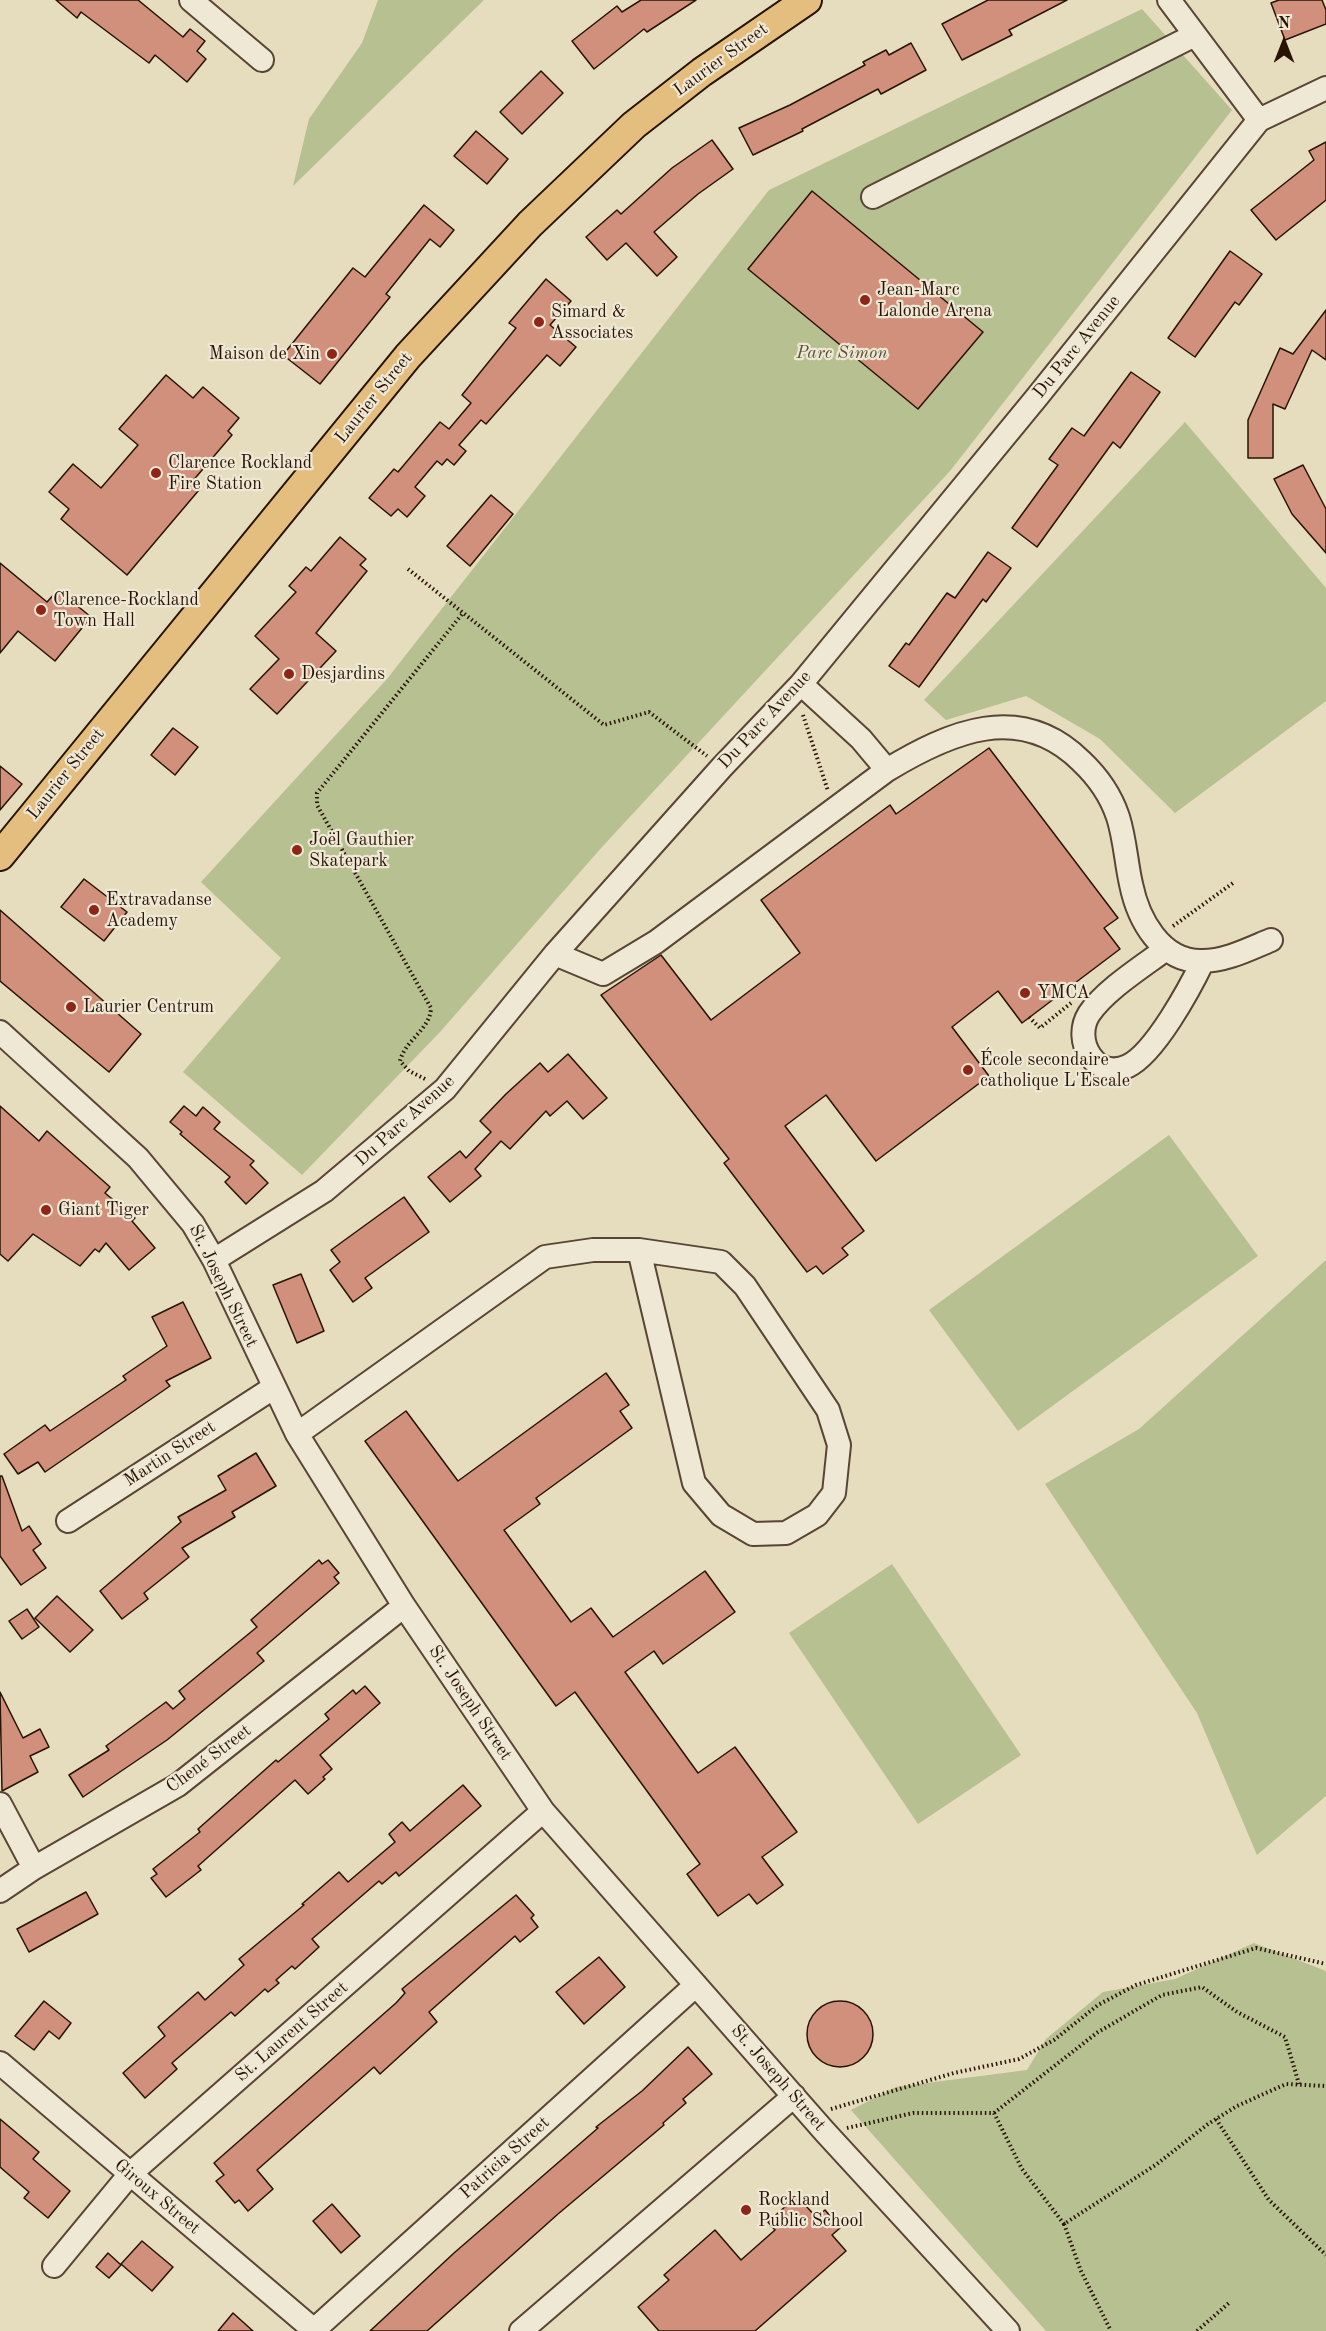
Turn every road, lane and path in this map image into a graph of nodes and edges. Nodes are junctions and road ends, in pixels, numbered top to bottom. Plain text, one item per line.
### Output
1 (191, 0) edge
2 (807, 0) edge
3 (1169, 0) edge
4 (1195, 34) junction
5 (262, 60) dead end
6 (1326, 88) edge
7 (1259, 120) junction
8 (873, 197) dead end
9 (408, 569) dead end
10 (463, 613) junction
11 (800, 695) junction
12 (722, 767) junction
13 (887, 770) junction
14 (834, 809) junction
15 (0, 856) edge
16 (1233, 883) dead end
17 (1271, 940) dead end
18 (1161, 943) junction
19 (555, 954) junction
20 (1203, 961) junction
21 (0, 1032) edge
22 (445, 1089) junction
23 (639, 1250) junction
24 (214, 1260) junction
25 (273, 1389) junction
26 (297, 1434) junction
27 (68, 1521) dead end
28 (404, 1606) junction
29 (0, 1804) edge
30 (543, 1810) junction
31 (34, 1868) junction
32 (0, 1891) edge
33 (1326, 1964) edge
34 (696, 1985) junction
35 (0, 2063) edge
36 (1299, 2084) junction
37 (1326, 2086) edge
38 (794, 2096) junction
39 (830, 2109) dead end
40 (994, 2113) junction
41 (1216, 2119) junction
42 (846, 2128) dead end
43 (130, 2174) junction
44 (1064, 2224) junction
45 (1326, 2255) edge
46 (54, 2266) dead end
47 (1230, 2302) dead end
48 (314, 2331) edge
49 (521, 2331) edge
50 (1008, 2331) edge
51 (1111, 2331) edge
52 (1197, 2331) edge

1 - 5 street
2 - 15 main road, Laurier Street
3 - 4 street
4 - 7 street
4 - 8 street
6 - 7 street
7 - 11 street, Du Parc Avenue
9 - 10 path
10 - 12 path
10 - 22 path
11 - 12 street, Du Parc Avenue
11 - 13 street
11 - 14 path
12 - 19 street, Du Parc Avenue
13 - 14 street
13 - 18 street
14 - 19 street
16 - 18 path
17 - 20 street
18 - 20 street
18 - 20 street
19 - 22 street, Du Parc Avenue
21 - 24 street, St. Joseph Street
22 - 24 street, Du Parc Avenue
23 - 23 street
23 - 26 street
24 - 25 street, St. Joseph Street
25 - 26 street, St. Joseph Street
25 - 27 street, Martin Street
26 - 28 street, St. Joseph Street
28 - 30 street, St. Joseph Street
28 - 31 street, Chené Street
29 - 31 street
30 - 34 street, St. Joseph Street
30 - 43 street, St. Laurent Street
31 - 32 street, Chené Street
33 - 39 path
34 - 38 street, St. Joseph Street
34 - 48 street, Patricia Street
35 - 43 street, Giroux Street
36 - 37 path
36 - 40 path
36 - 41 path
38 - 49 street
38 - 50 street, St. Joseph Street
40 - 42 path
40 - 44 path
41 - 44 path
41 - 45 path
43 - 46 street, St. Laurent Street
43 - 48 street, Giroux Street
44 - 51 path
47 - 52 path

